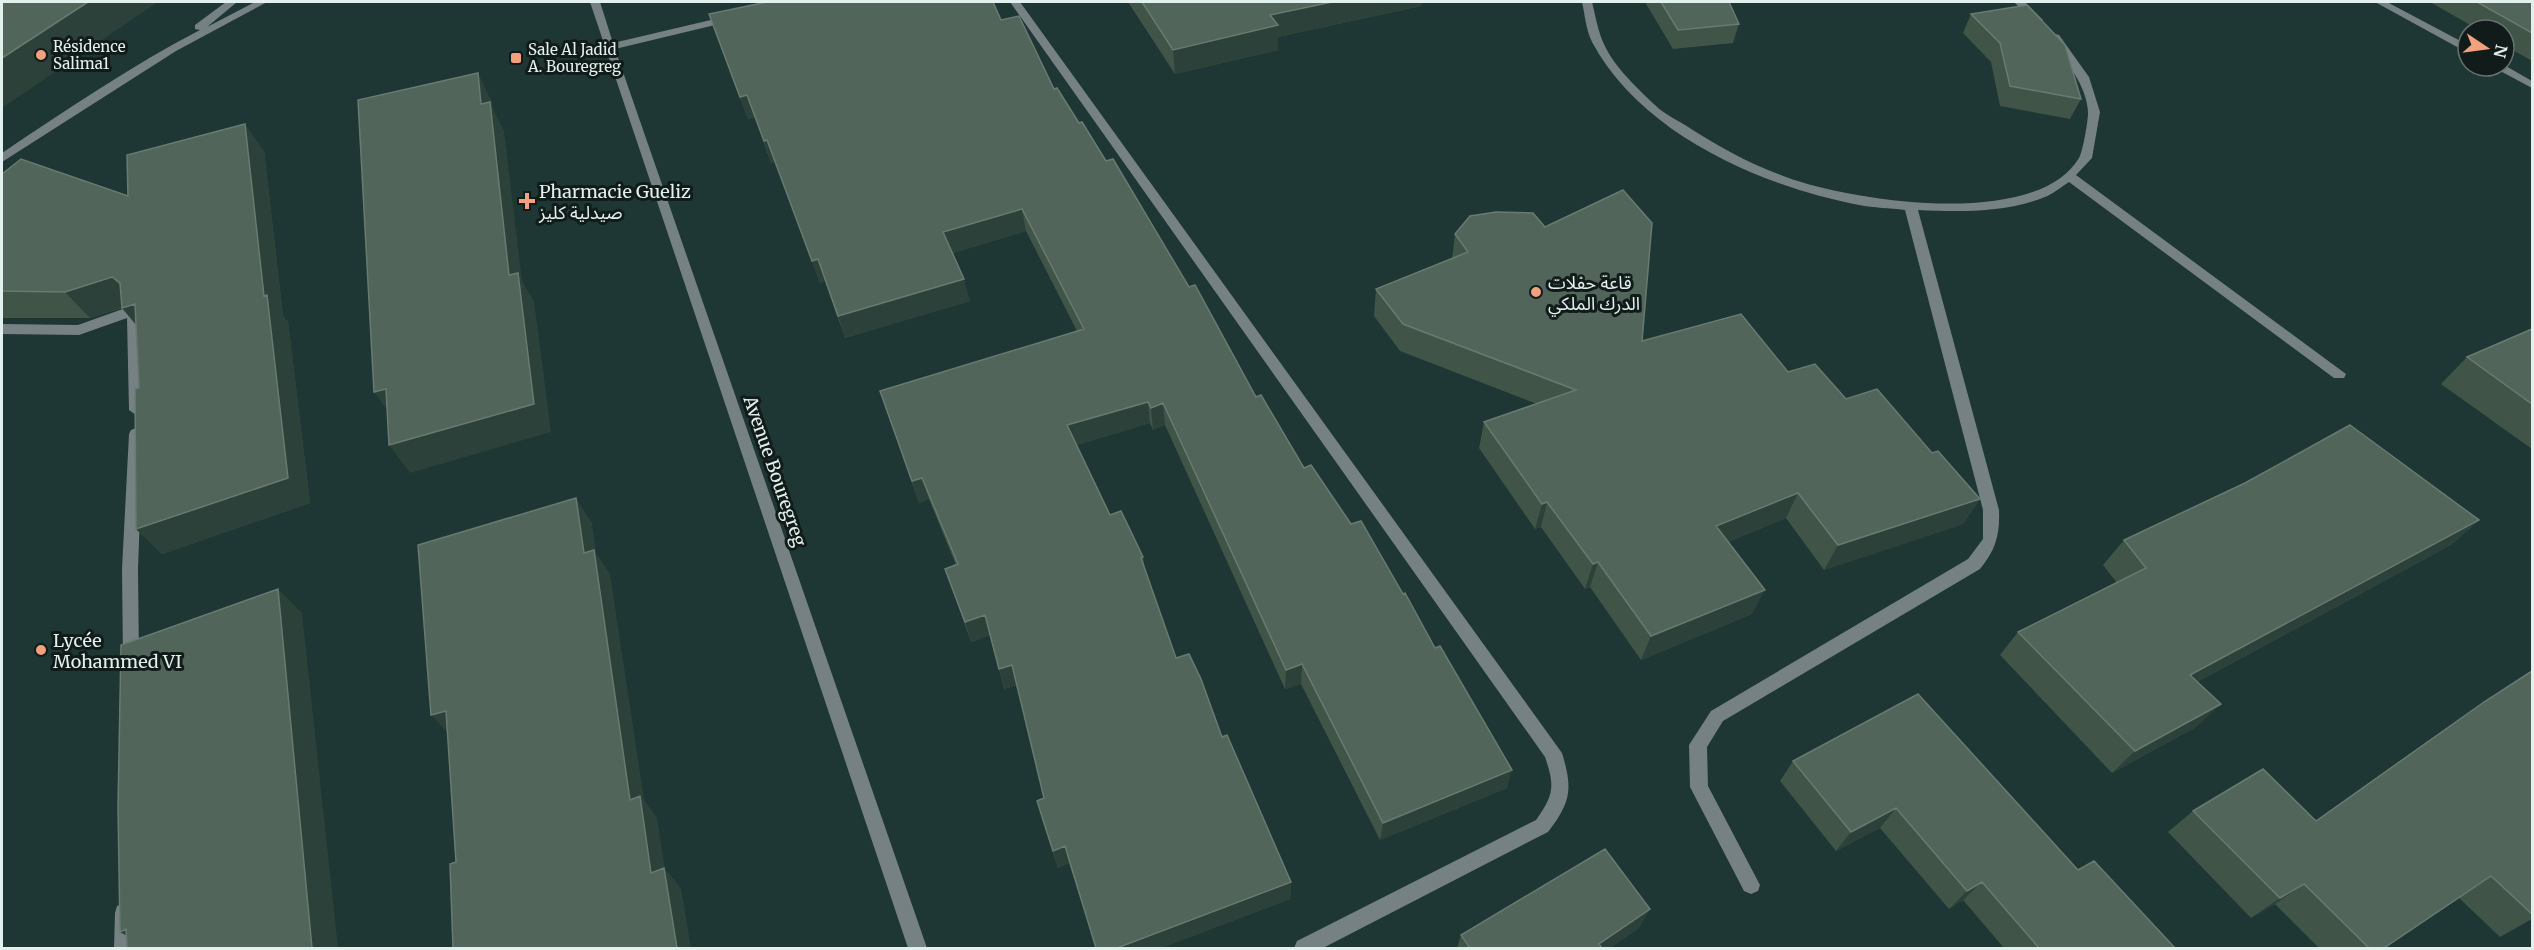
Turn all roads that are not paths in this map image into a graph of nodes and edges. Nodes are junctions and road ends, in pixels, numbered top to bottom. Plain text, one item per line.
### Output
1 (232, 2) edge
2 (262, 2) edge
3 (1015, 2) edge
4 (1587, 2) edge
5 (2019, 2) edge
6 (2380, 2) edge
7 (593, 3) edge
8 (746, 15) edge
9 (2456, 43) edge
10 (609, 47) junction
11 (172, 49) junction
12 (2516, 76) edge
13 (2532, 85) edge
14 (2, 158) edge
15 (2069, 176) junction
16 (1910, 206) junction
17 (2, 328) edge
18 (2339, 374) dead end
19 (131, 675) edge
20 (1751, 885) dead end
21 (125, 896) edge
22 (123, 948) edge
23 (918, 948) edge
24 (1304, 948) edge

1 - 11 street
2 - 11 street
3 - 24 street
4 - 16 street
5 - 15 street
6 - 9 street
7 - 10 street, Avenue Bouregreg
8 - 10 street
10 - 23 street, Avenue Bouregreg
11 - 14 street
12 - 13 street
15 - 16 street
15 - 18 street
16 - 20 street
17 - 19 street
21 - 22 street

